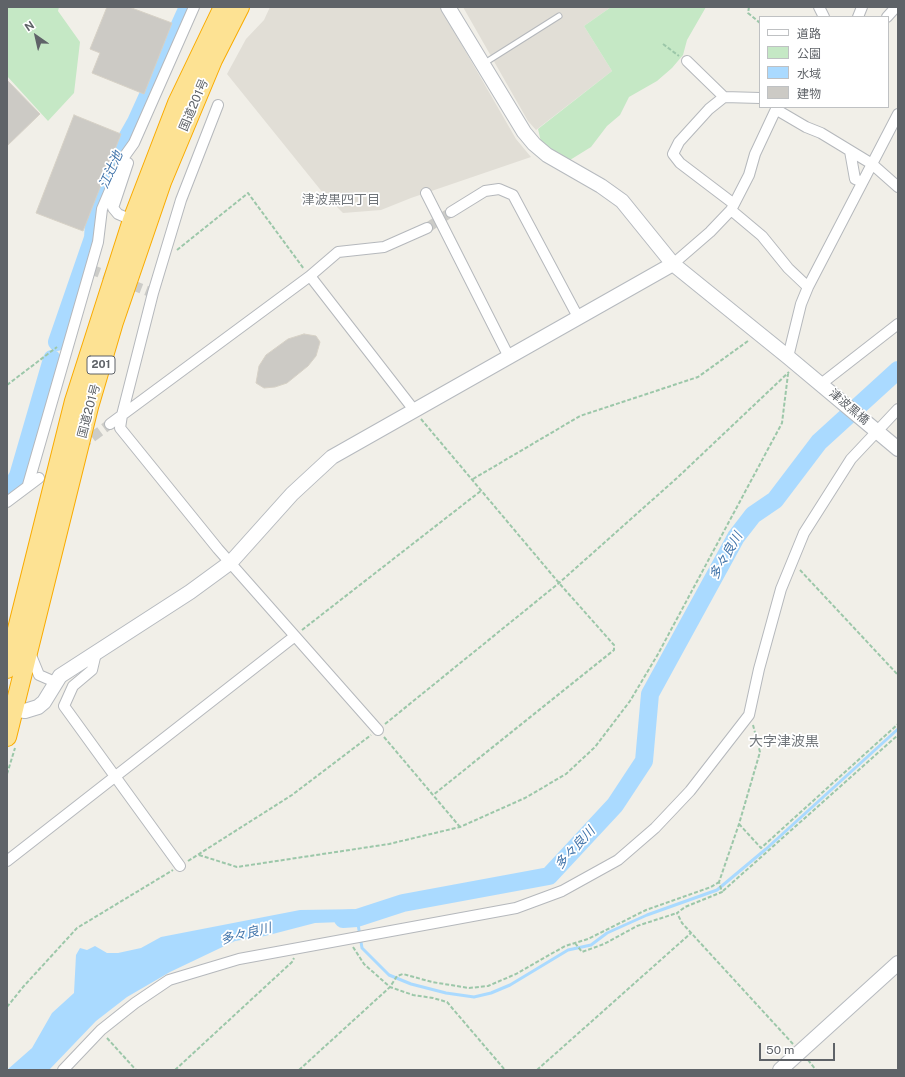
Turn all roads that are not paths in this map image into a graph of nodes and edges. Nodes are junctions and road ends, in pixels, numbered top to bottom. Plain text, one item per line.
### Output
1 (194, 7) edge
2 (223, 7) edge
3 (240, 7) edge
4 (448, 7) edge
5 (819, 7) edge
6 (896, 7) edge
7 (559, 16) dead end
8 (824, 16) edge
9 (888, 16) edge
10 (686, 62) road end
11 (482, 64) junction
12 (724, 97) junction
13 (759, 98) edge
14 (218, 105) dead end
15 (777, 108) edge
16 (898, 114) edge
17 (134, 144) junction
18 (850, 151) junction
19 (872, 164) junction
20 (862, 182) junction
21 (898, 188) edge
22 (426, 193) dead end
23 (732, 207) junction
24 (451, 212) tunnel mouth
25 (132, 220) junction
26 (427, 228) tunnel mouth
27 (673, 264) junction
28 (310, 276) junction
29 (808, 287) junction
30 (578, 317) junction
31 (898, 324) edge
32 (510, 356) junction
33 (791, 364) junction
34 (823, 386) junction
35 (898, 409) edge
36 (414, 410) junction
37 (122, 415) junction
38 (110, 424) tunnel mouth
39 (874, 428) junction
40 (898, 450) edge
41 (39, 478) dead end
42 (28, 485) junction
43 (7, 502) edge
44 (231, 562) junction
45 (295, 636) junction
46 (29, 649) junction
47 (96, 652) junction
48 (7, 669) edge
49 (55, 682) junction
50 (11, 709) edge
51 (378, 730) road end
52 (7, 737) edge
53 (115, 777) junction
54 (7, 861) edge
55 (180, 866) dead end
56 (898, 963) edge
57 (63, 1070) edge
58 (780, 1070) edge

1 - 17 street
2 - 25 highway, 国道201号 / 201
3 - 46 highway, 国道201号 / 201
4 - 11 street, 津波黒橋
5 - 8 street
6 - 9 street
7 - 11 lane
10 - 12 street
11 - 27 street, 津波黒橋
12 - 13 street
12 - 23 street
14 - 37 street
15 - 18 street
15 - 23 street
16 - 19 street
17 - 25 street
17 - 42 street
18 - 19 street
18 - 20 street
19 - 20 street
19 - 21 street
20 - 29 street
22 - 32 street
23 - 27 street
23 - 29 street
24 - 30 street
25 - 48 highway, 国道201号 / 201
26 - 28 street
27 - 30 street
27 - 33 street, 津波黒橋
28 - 36 street
28 - 37 street
29 - 33 street
30 - 32 street
31 - 34 street
32 - 36 street
33 - 34 street, 津波黒橋
34 - 39 street, 津波黒橋
35 - 39 street
36 - 44 street
37 - 38 street
37 - 44 street
39 - 40 street, 津波黒橋
39 - 57 street
41 - 42 street
42 - 43 street
44 - 45 street
44 - 47 street
45 - 51 street
45 - 53 street
46 - 49 street
46 - 50 highway, 国道201号 / 201
47 - 49 street
47 - 53 street
49 - 50 street
50 - 52 highway, 国道201号 / 201
53 - 54 street
53 - 55 street
56 - 58 street

